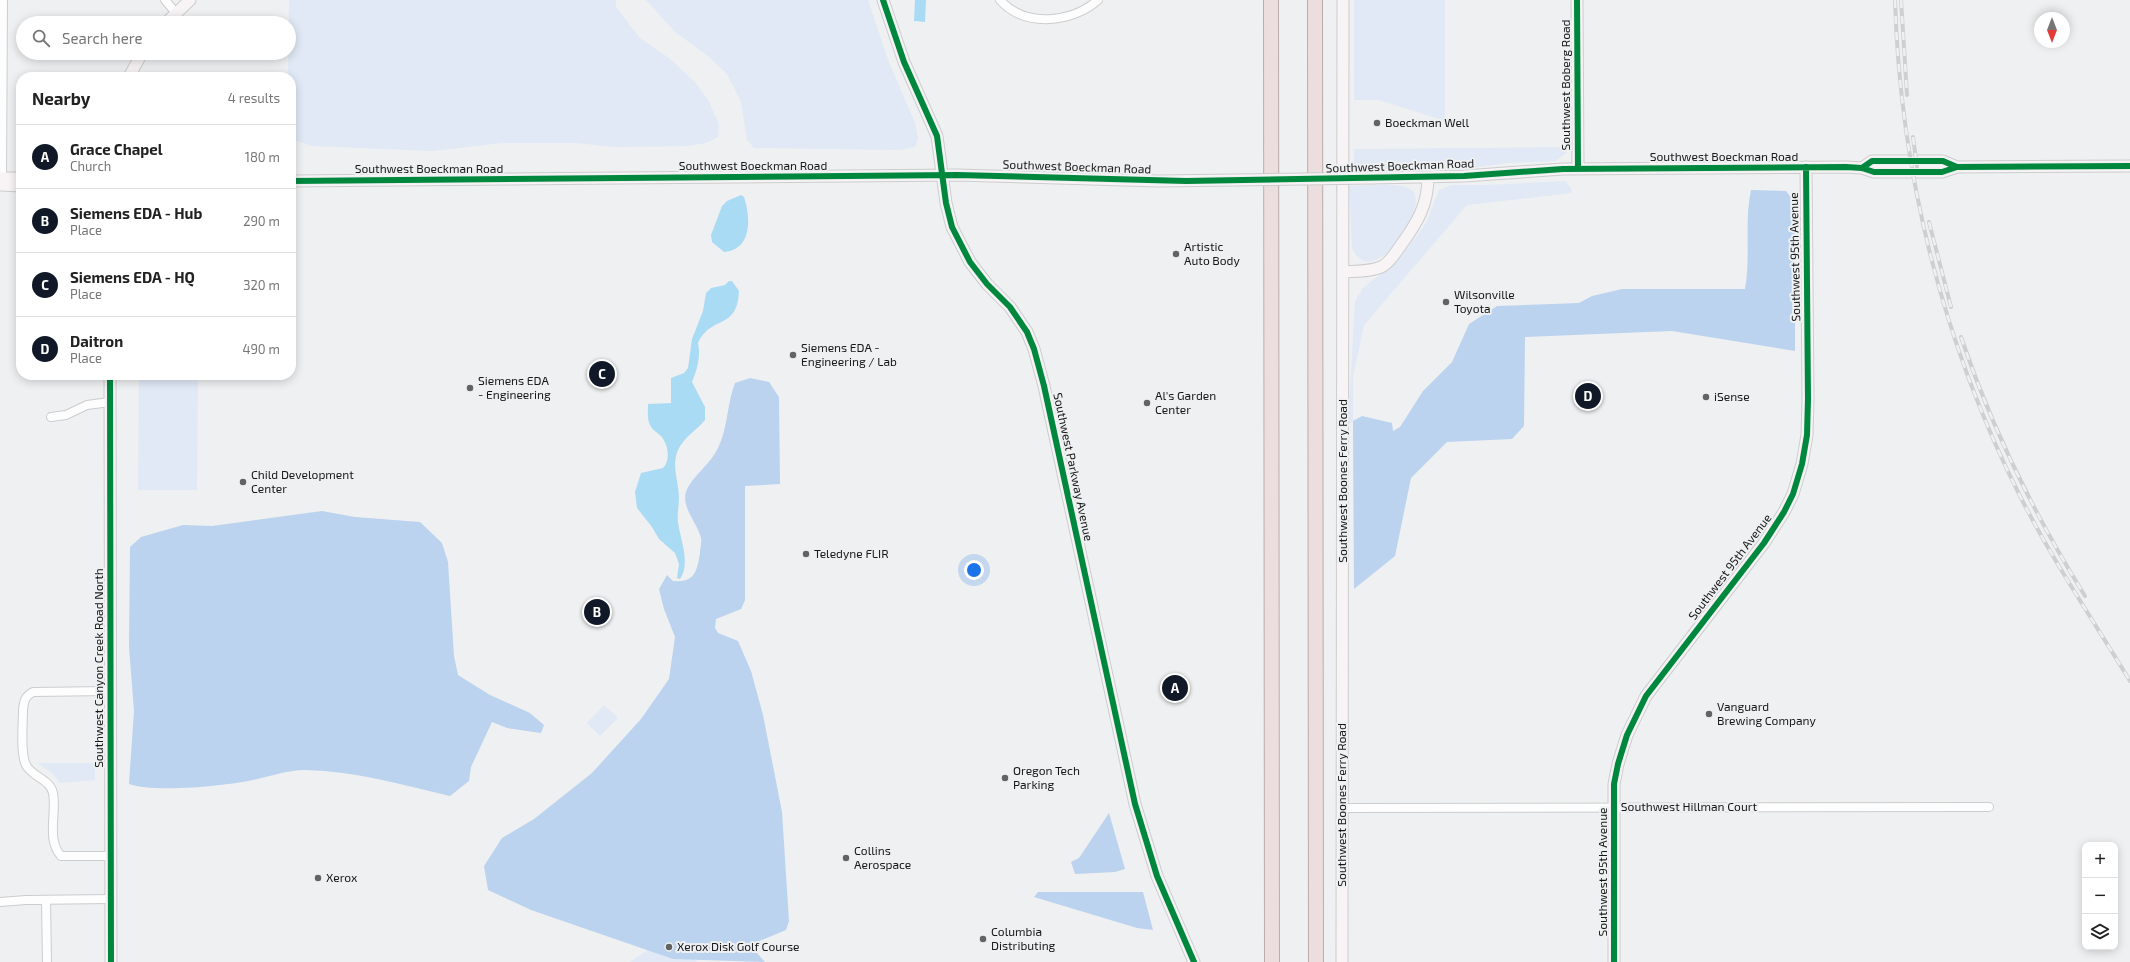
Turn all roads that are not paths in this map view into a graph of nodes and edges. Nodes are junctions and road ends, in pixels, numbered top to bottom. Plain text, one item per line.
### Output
1 (3, 0) edge
2 (165, 0) edge
3 (190, 0) edge
4 (883, 0) edge
5 (1000, 0) edge
6 (1098, 0) edge
7 (1271, 0) edge
8 (1316, 0) edge
9 (1343, 0) edge
10 (1577, 0) edge
11 (176, 13) junction
12 (173, 16) edge
13 (138, 60) edge
14 (132, 72) edge
15 (2130, 166) edge
16 (1806, 167) junction
17 (1578, 169) junction
18 (943, 175) junction
19 (1428, 177) junction
20 (16, 178) edge
21 (1, 180) edge
22 (296, 181) edge
23 (16, 184) edge
24 (1343, 272) junction
25 (110, 380) edge
26 (110, 402) junction
27 (51, 417) dead end
28 (110, 691) junction
29 (1613, 807) junction
30 (1989, 807) dead end
31 (1341, 808) junction
32 (110, 856) junction
33 (111, 899) junction
34 (46, 900) junction
35 (0, 902) edge
36 (47, 962) edge
37 (111, 962) edge
38 (1194, 962) edge
39 (1272, 962) edge
40 (1316, 962) edge
41 (1342, 962) edge
42 (1614, 962) edge

1 - 21 street
2 - 11 street
3 - 11 main road
4 - 18 main road, Southwest Parkway Avenue
5 - 6 street
7 - 39 highway
8 - 40 highway
9 - 24 main road, Southwest Boones Ferry Road
10 - 17 main road, Southwest Boberg Road
11 - 12 main road
13 - 14 main road
15 - 16 main road, Southwest Boeckman Road
16 - 17 main road, Southwest Boeckman Road
16 - 29 main road, Southwest 95th Avenue
17 - 19 main road, Southwest Boeckman Road
18 - 19 main road, Southwest Boeckman Road, bridge
18 - 22 main road, Southwest Boeckman Road
18 - 38 main road, Southwest Parkway Avenue
19 - 24 main road
20 - 21 main road
21 - 23 main road
24 - 31 main road, Southwest Boones Ferry Road
25 - 26 main road, Southwest Canyon Creek Road North
26 - 27 street
26 - 28 main road, Southwest Canyon Creek Road North
28 - 32 main road, Southwest Canyon Creek Road North
28 - 32 street
29 - 30 street, Southwest Hillman Court
29 - 31 street, Southwest Hillman Court
29 - 42 main road, Southwest 95th Avenue
31 - 41 main road, Southwest Boones Ferry Road
32 - 33 main road, Southwest Canyon Creek Road North
33 - 34 street
33 - 37 main road, Southwest Canyon Creek Road North
34 - 35 street
34 - 36 street

